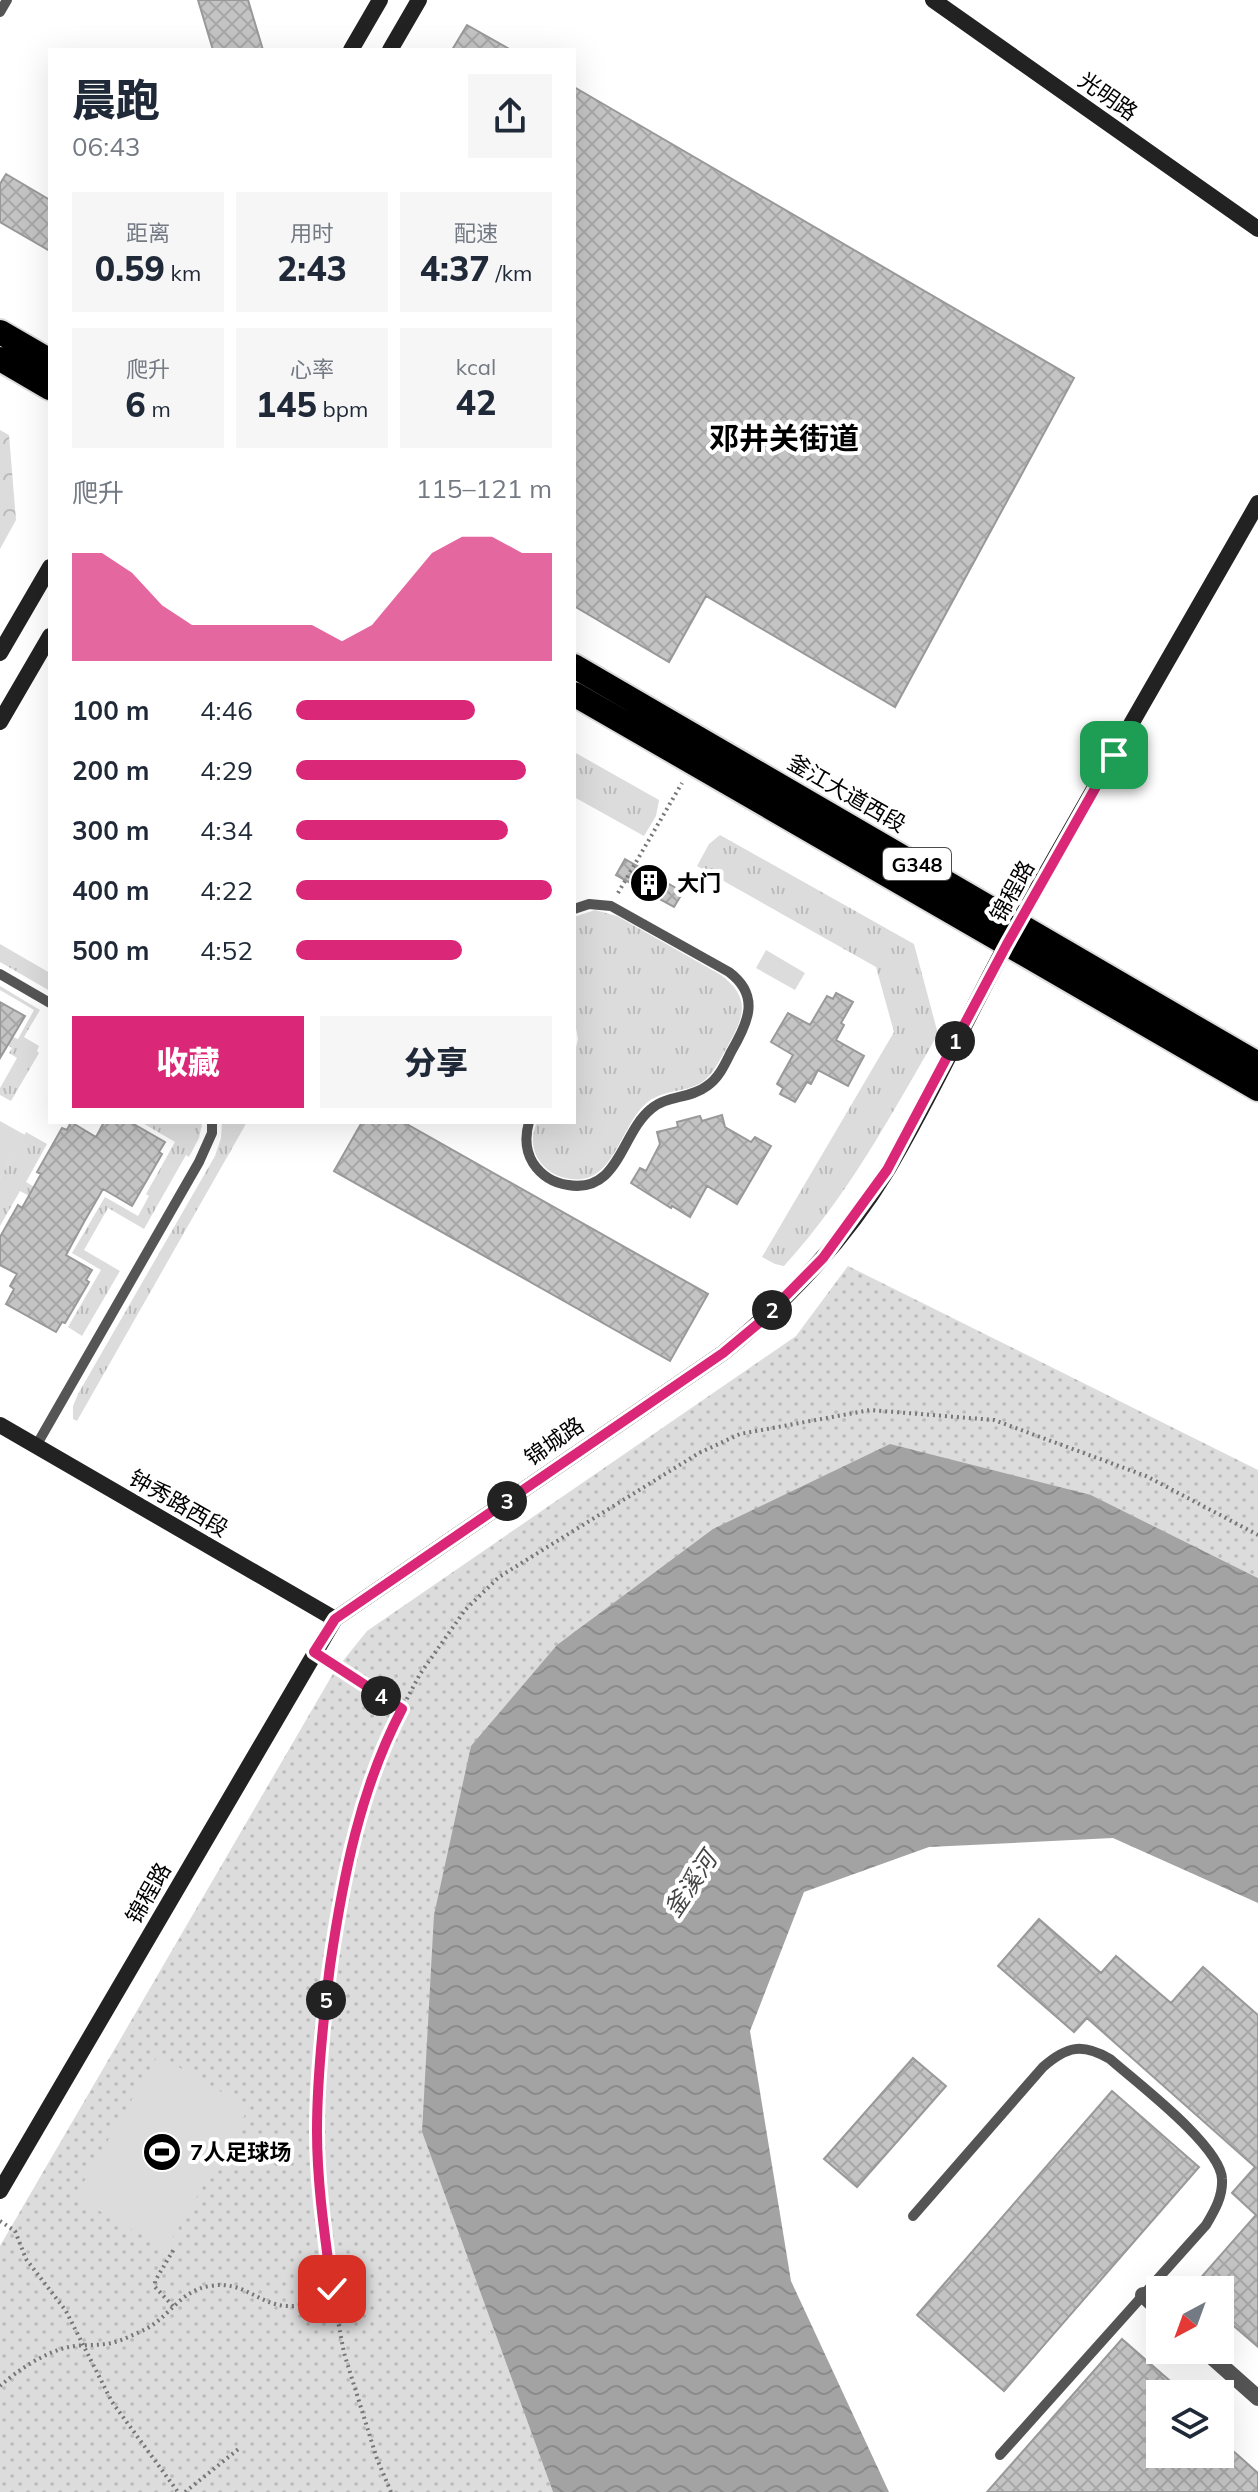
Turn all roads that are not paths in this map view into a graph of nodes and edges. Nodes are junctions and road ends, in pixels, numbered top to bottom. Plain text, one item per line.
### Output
1 (7, 0) edge
2 (380, 0) edge
3 (419, 0) edge
4 (933, 0) edge
5 (0, 12) edge
6 (352, 48) edge
7 (391, 48) edge
8 (1258, 229) edge
9 (0, 332) edge
10 (0, 359) edge
11 (48, 360) edge
12 (48, 387) edge
13 (1258, 503) edge
14 (48, 570) edge
15 (48, 639) edge
16 (0, 653) edge
17 (576, 667) edge
18 (576, 698) edge
19 (0, 722) edge
20 (576, 909) edge
21 (1013, 933) junction
22 (0, 974) edge
23 (48, 1002) edge
24 (1258, 1064) edge
25 (1258, 1089) edge
26 (212, 1124) edge
27 (529, 1124) edge
28 (791, 1291) joint
29 (0, 1425) edge
30 (36, 1446) junction
31 (335, 1619) junction
32 (0, 2191) edge
33 (913, 2216) dead end
34 (1143, 2295) junction
35 (1146, 2298) edge
36 (1220, 2364) edge
37 (1258, 2398) edge
38 (1000, 2455) dead end

1 - 5 lane
2 - 6 street
3 - 7 street
4 - 8 street, 光明路
9 - 11 highway
10 - 12 highway
13 - 21 street, 锦程路
14 - 16 street
15 - 19 street
17 - 21 highway, 釜江大道西段 / G348
18 - 21 highway, 釜江大道西段 / G348
20 - 27 lane
21 - 24 highway, 釜江大道西段 / G348
21 - 25 highway, 釜江大道西段 / G348
21 - 28 street, 锦程路
22 - 23 lane
26 - 30 lane
28 - 31 street, 锦城路
29 - 30 street, 钟秀路西段
30 - 31 street, 钟秀路西段
31 - 32 street, 锦程路
33 - 34 lane
34 - 35 street
34 - 38 lane
36 - 37 street

